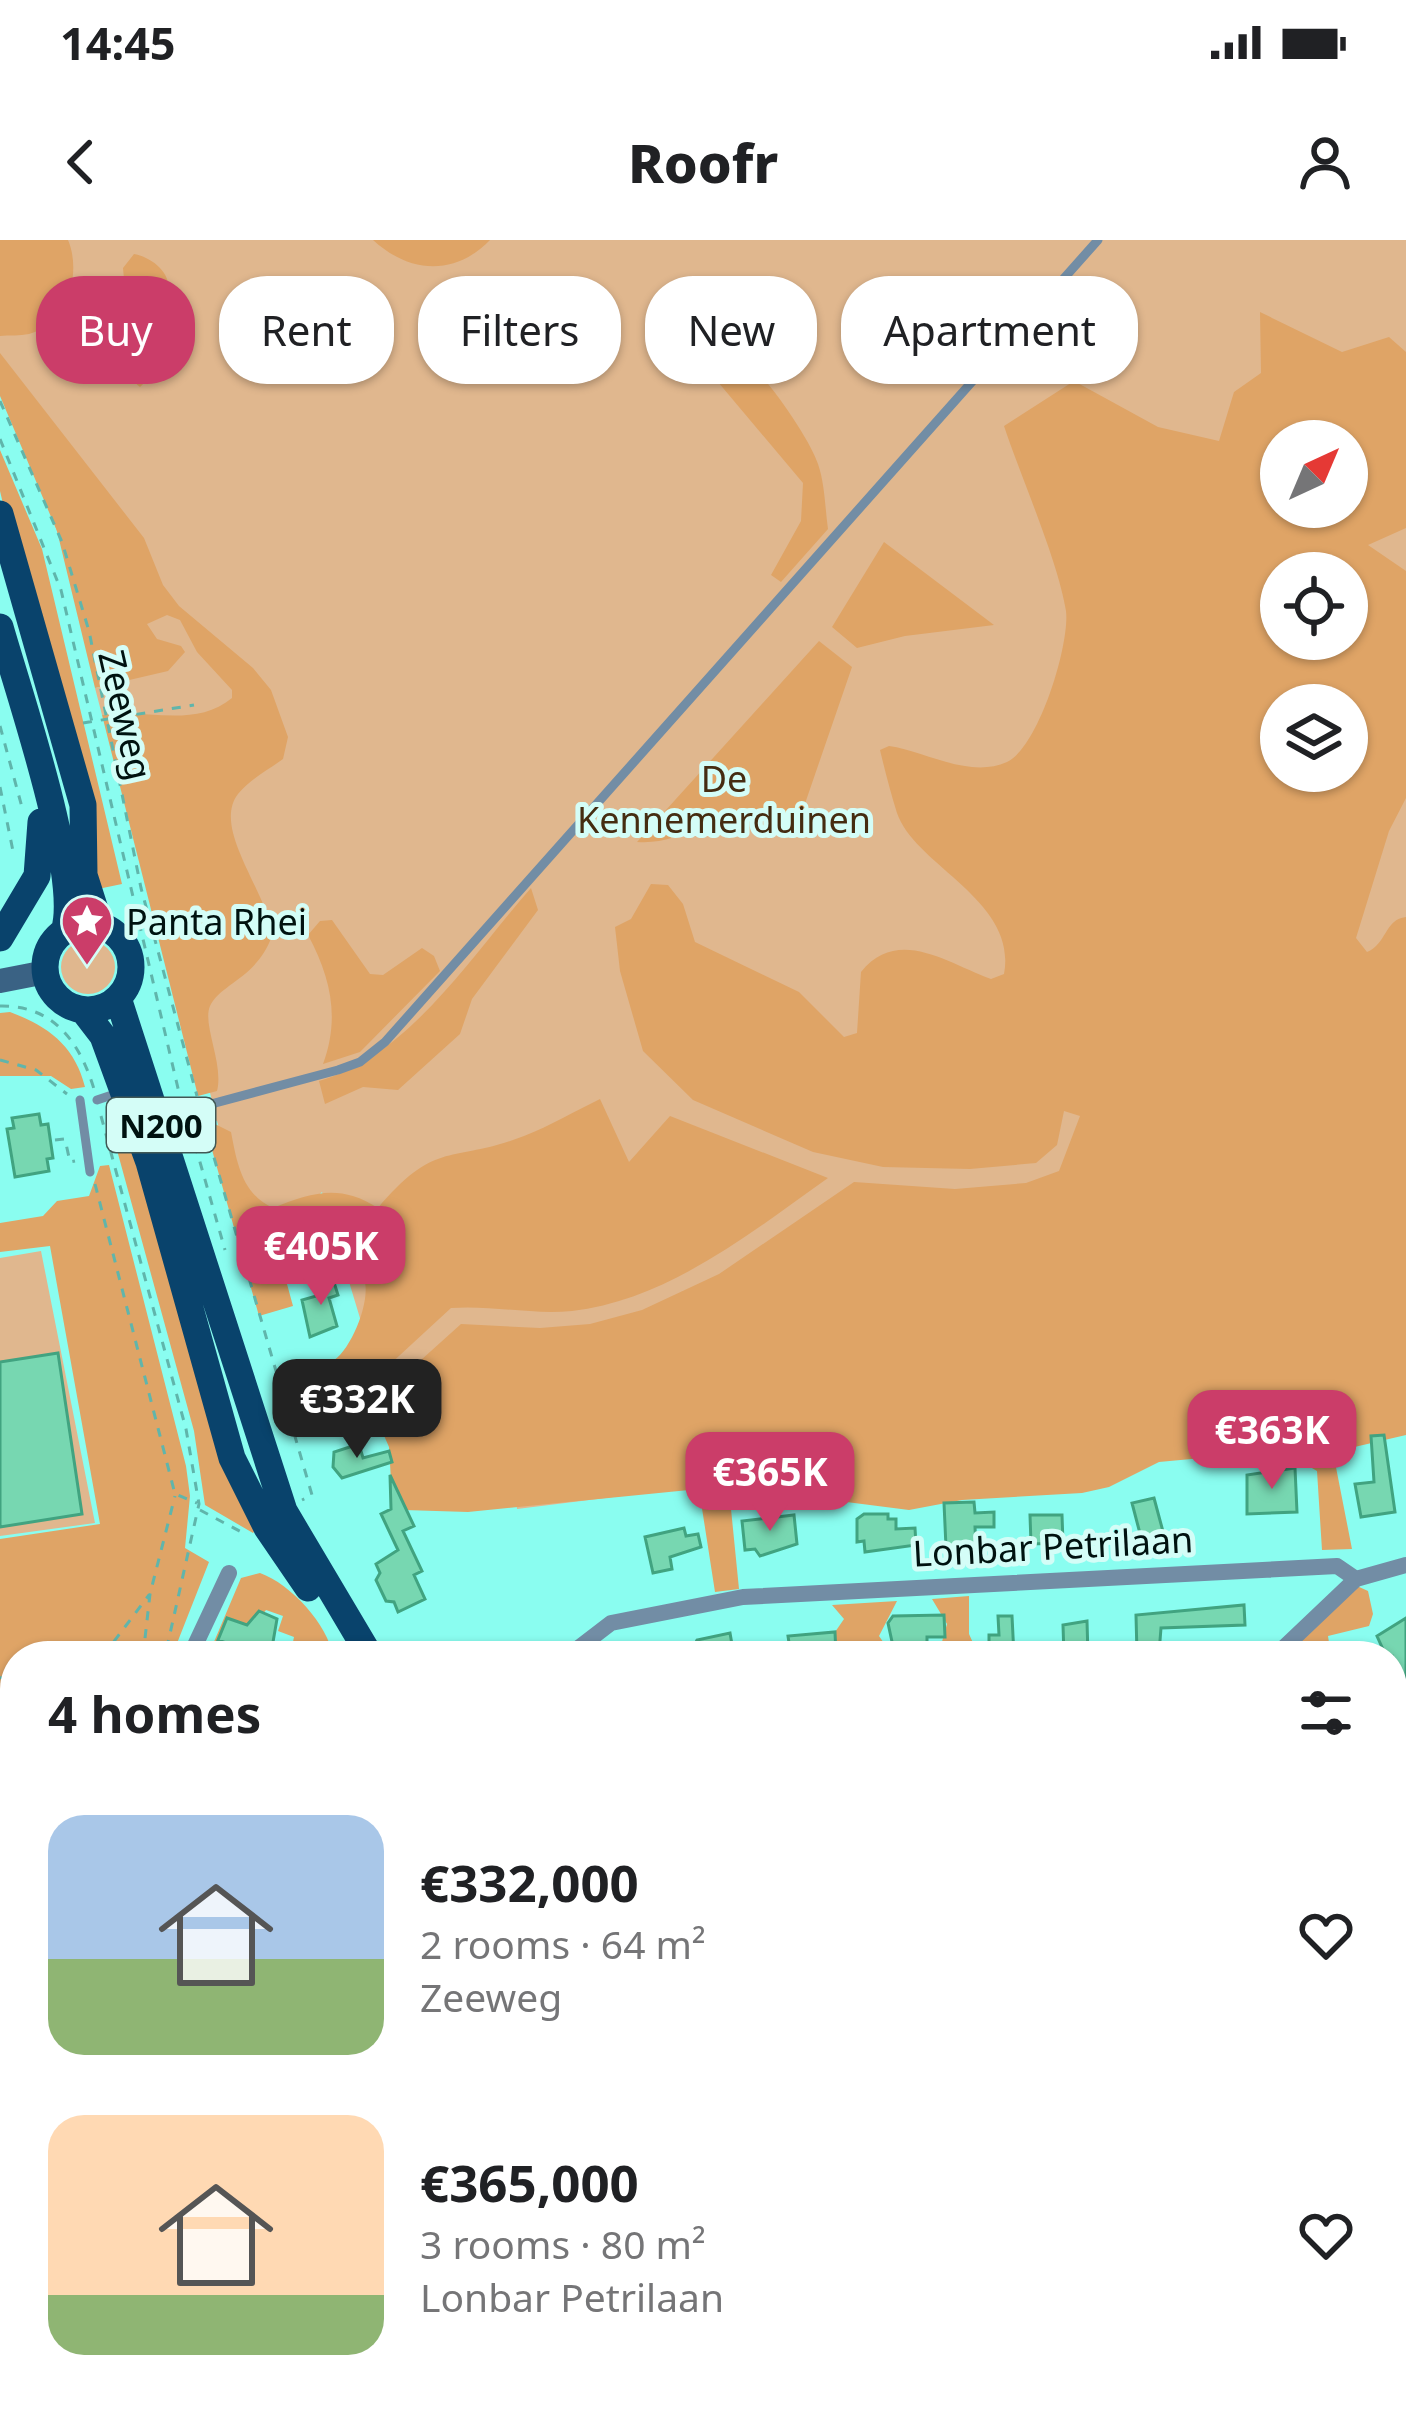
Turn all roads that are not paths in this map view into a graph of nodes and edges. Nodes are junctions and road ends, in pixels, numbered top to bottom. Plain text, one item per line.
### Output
1 (1098, 240) edge
2 (0, 514) edge
3 (0, 627) edge
4 (0, 674) edge
5 (100, 925) junction
6 (64, 932) junction
7 (0, 938) edge
8 (46, 973) junction
9 (0, 981) edge
10 (118, 998) junction
11 (83, 1010) junction
12 (125, 1090) junction
13 (77, 1100) road end
14 (97, 1100) road end
15 (171, 1113) junction
16 (89, 1166) road end
17 (1406, 1565) edge
18 (230, 1573) dead end
19 (1356, 1579) junction
20 (197, 1641) edge
21 (345, 1641) edge
22 (361, 1641) edge
23 (588, 1641) edge
24 (1291, 1641) edge

1 - 15 lane
2 - 5 main road, Zeeweg / N200
3 - 6 main road
4 - 7 main road
5 - 6 main road
5 - 10 main road, N200
6 - 8 main road
8 - 9 main road
8 - 11 main road, N200
10 - 11 main road
10 - 15 main road, N200
11 - 12 main road, N200
12 - 14 lane
12 - 21 main road, N200
13 - 16 lane
15 - 22 main road, N200
17 - 19 street, Lonbar Petrilaan
18 - 20 street
19 - 23 street, Lonbar Petrilaan
19 - 24 street

